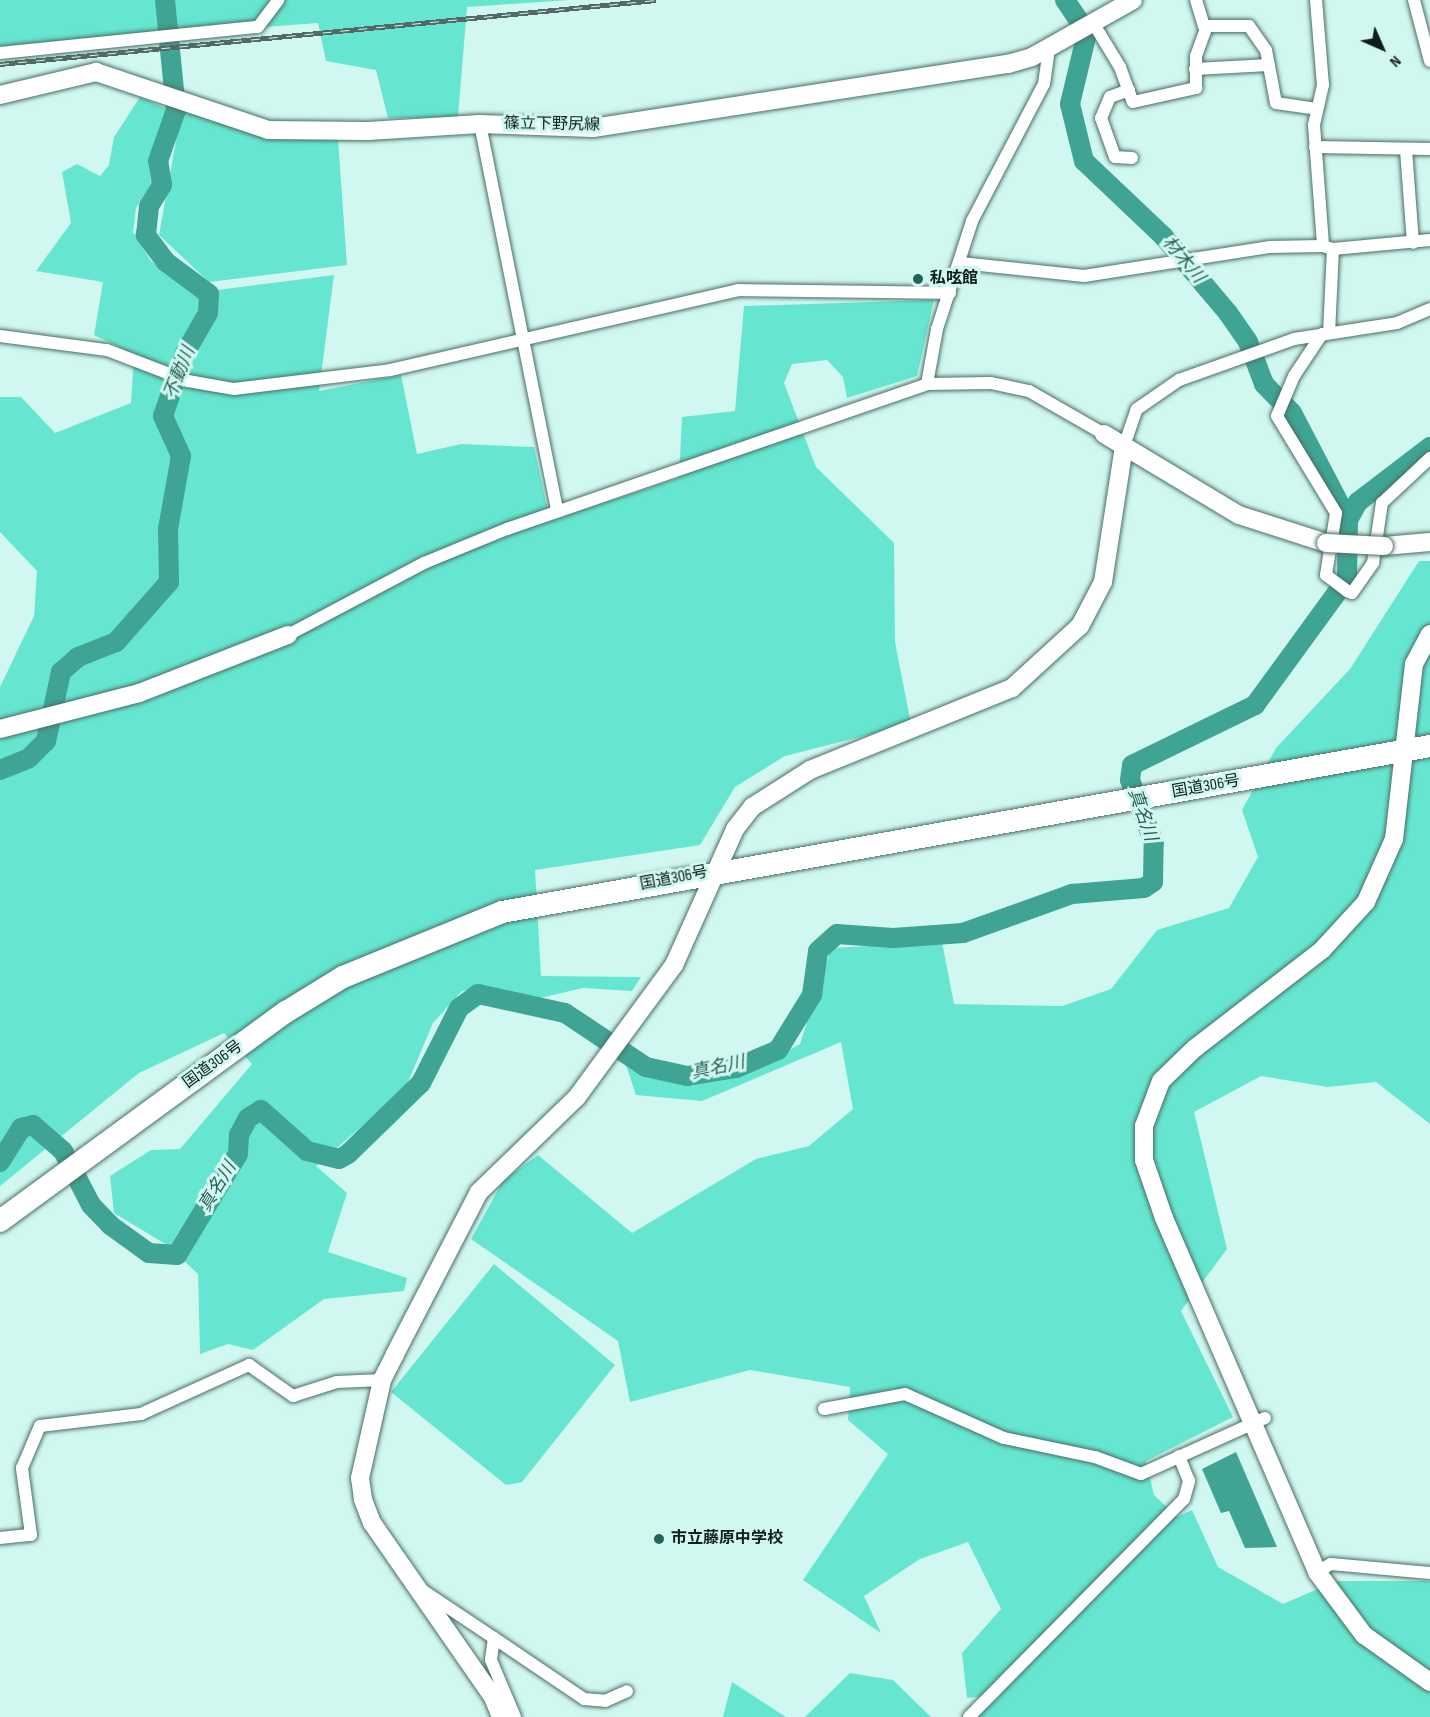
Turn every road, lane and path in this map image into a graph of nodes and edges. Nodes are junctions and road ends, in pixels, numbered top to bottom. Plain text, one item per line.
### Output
1 (278, 0) edge
2 (1133, 0) edge
3 (1196, 0) edge
4 (1316, 0) edge
5 (1414, 0) edge
6 (1086, 25) junction
7 (1207, 26) junction
8 (1428, 46) edge
9 (1049, 47) junction
10 (0, 53) edge
11 (1430, 61) edge
12 (1269, 65) junction
13 (1195, 69) junction
14 (1129, 90) junction
15 (0, 95) edge
16 (1317, 109) junction
17 (480, 124) junction
18 (1315, 147) junction
19 (1430, 149) edge
20 (1406, 150) junction
21 (1132, 158) dead end
22 (1430, 240) edge
23 (1413, 243) junction
24 (1328, 248) junction
25 (961, 263) junction
26 (950, 293) junction
27 (1430, 309) edge
28 (1326, 334) junction
29 (0, 336) edge
30 (525, 341) junction
31 (927, 384) junction
32 (1104, 434) joint
33 (1124, 446) junction
34 (1430, 458) edge
35 (556, 511) junction
36 (1430, 542) edge
37 (1430, 634) edge
38 (288, 635) joint
39 (0, 729) edge
40 (1430, 746) edge
41 (1403, 750) junction
42 (719, 870) junction
43 (0, 1221) edge
44 (382, 1380) junction
45 (824, 1409) dead end
46 (1258, 1421) junction
47 (1179, 1456) junction
48 (0, 1538) edge
49 (1317, 1572) junction
50 (1430, 1573) edge
51 (418, 1588) junction
52 (494, 1638) junction
53 (1430, 1682) edge
54 (627, 1690) dead end
55 (501, 1717) edge
56 (515, 1717) edge
57 (969, 1717) edge

1 - 10 street
2 - 6 street, 篠立下野尻線
3 - 7 street
4 - 16 street
5 - 8 street
6 - 9 street, 篠立下野尻線
6 - 14 street
7 - 12 street
7 - 13 street
8 - 11 street
9 - 17 street, 篠立下野尻線
9 - 25 street
12 - 13 street
12 - 16 street
13 - 14 street
14 - 21 street
15 - 17 street, 篠立下野尻線
16 - 18 street
17 - 30 street
18 - 20 street
18 - 24 street
19 - 20 street
20 - 23 street
22 - 23 street
23 - 24 street
24 - 25 street
24 - 28 street
25 - 26 street
26 - 30 street
26 - 31 street
27 - 28 street
28 - 33 street
28 - 34 street
29 - 30 street
30 - 35 street
31 - 32 street
31 - 35 street
32 - 33 street
33 - 36 street, bridge
33 - 42 street
35 - 38 street
37 - 41 street
38 - 39 street
40 - 41 highway, 国道306号
41 - 42 highway, 国道306号
41 - 46 street
42 - 43 highway, 国道306号
42 - 44 street
44 - 48 street
44 - 51 street
45 - 47 street
46 - 47 street
46 - 49 street
47 - 57 street
49 - 50 street
49 - 53 street
51 - 52 street
51 - 55 street
52 - 54 street
52 - 56 street

